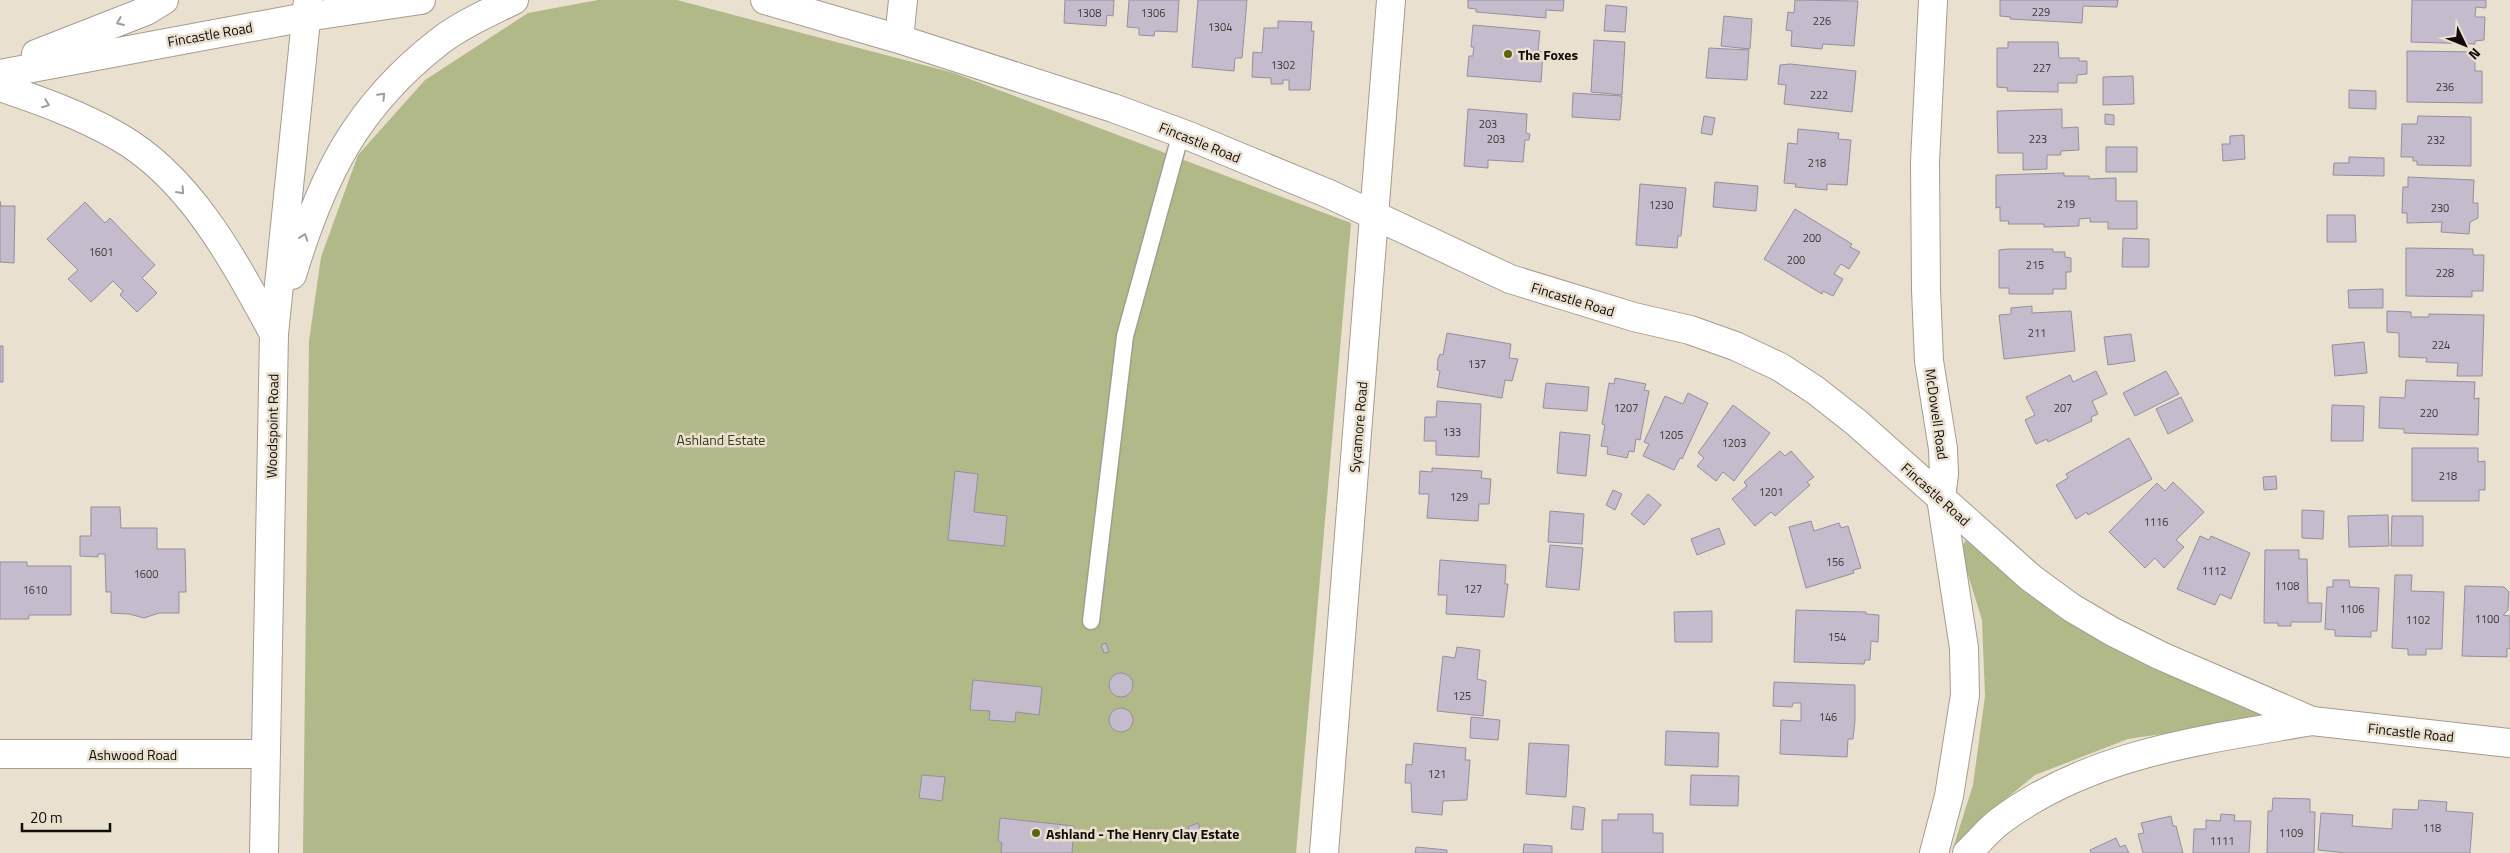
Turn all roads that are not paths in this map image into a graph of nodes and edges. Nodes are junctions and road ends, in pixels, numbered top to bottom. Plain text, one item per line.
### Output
1 (164, 0) edge
2 (422, 0) edge
3 (514, 0) edge
4 (765, 0) edge
5 (903, 0) edge
6 (1391, 0) edge
7 (1933, 0) edge
8 (307, 8) edge
9 (899, 39) junction
10 (0, 68) edge
11 (0, 74) edge
12 (0, 87) edge
13 (1181, 133) junction
14 (1374, 216) junction
15 (274, 334) junction
16 (1941, 498) junction
17 (1091, 621) dead end
18 (2312, 721) junction
19 (2510, 743) edge
20 (0, 754) edge
21 (266, 754) junction
22 (264, 853) edge
23 (1324, 853) edge
24 (1934, 853) edge
25 (1967, 853) edge

1 -> 10 street
2 - 8 street, Fincastle Road
15 -> 3 street
4 - 9 street, Fincastle Road
5 - 9 street
6 - 14 street, Sycamore Road
7 - 16 street, McDowell Road
8 - 11 street, Fincastle Road
8 - 15 street, Woodspoint Road
9 - 13 street, Fincastle Road
12 -> 15 street
13 - 14 street, Fincastle Road
13 - 17 lane
14 - 16 street, Fincastle Road
14 - 23 street, Sycamore Road
15 - 21 street, Woodspoint Road
16 - 18 street, Fincastle Road
16 - 24 street, McDowell Road
18 - 19 street, Fincastle Road
18 - 25 street, Fincastle Road
20 - 21 street, Ashwood Road
21 - 22 street, Woodspoint Road

